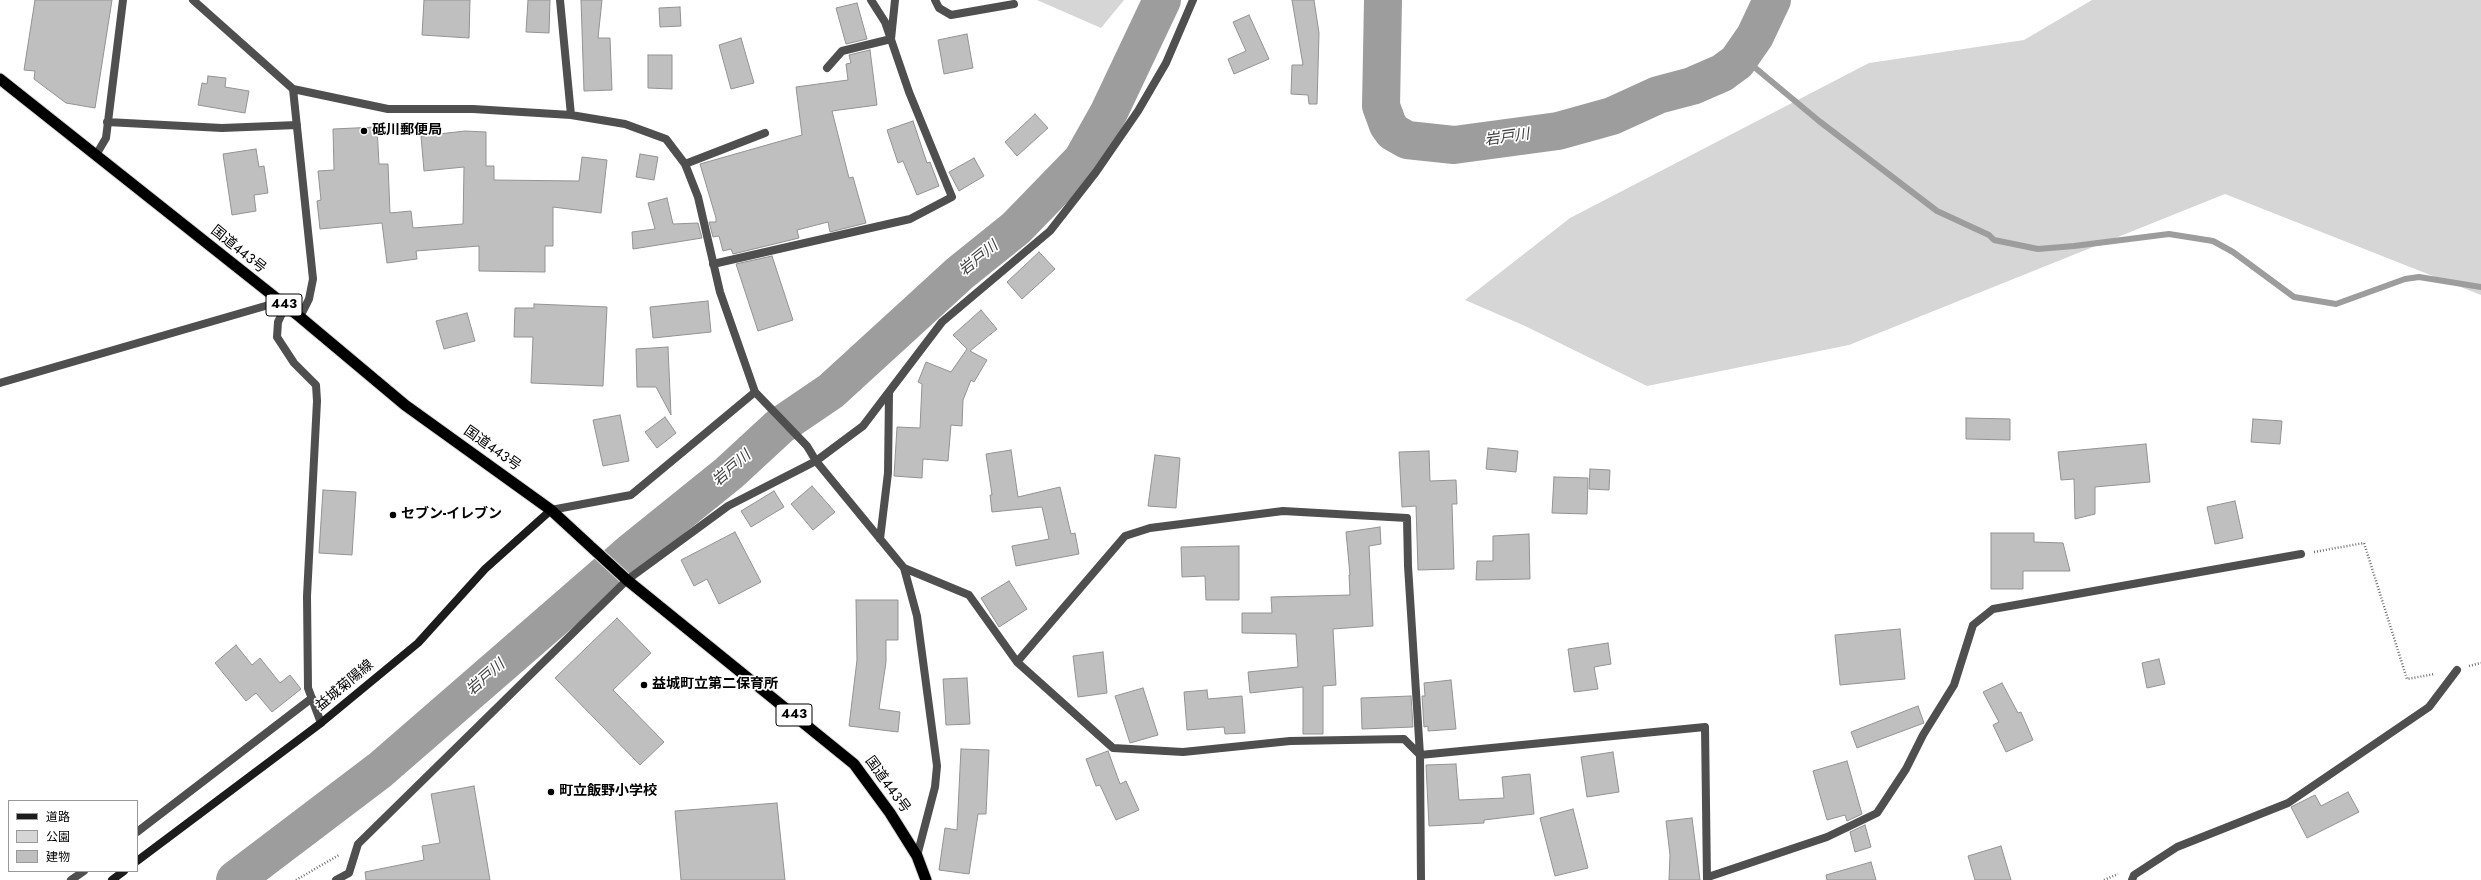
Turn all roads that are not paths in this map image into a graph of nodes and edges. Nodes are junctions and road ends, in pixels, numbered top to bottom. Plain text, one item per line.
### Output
1 (123, 0) edge
2 (193, 0) edge
3 (560, 0) edge
4 (871, 0) edge
5 (895, 0) edge
6 (935, 0) edge
7 (1194, 0) edge
8 (1014, 4) dead end
9 (891, 39) junction
10 (827, 68) dead end
11 (0, 79) edge
12 (293, 89) junction
13 (571, 115) junction
14 (107, 122) junction
15 (297, 125) junction
16 (765, 132) dead end
17 (96, 155) junction
18 (685, 164) junction
19 (713, 264) junction
20 (282, 304) junction
21 (300, 317) junction
22 (0, 383) edge
23 (755, 392) junction
24 (889, 393) junction
25 (816, 461) junction
26 (552, 510) junction
27 (880, 539) junction
28 (2301, 554) road end
29 (904, 568) junction
30 (628, 580) junction
31 (1017, 662) junction
32 (2457, 670) road end
33 (312, 698) junction
34 (321, 723) junction
35 (1420, 755) junction
36 (138, 831) edge
37 (917, 856) junction
38 (138, 860) edge
39 (83, 872) edge
40 (123, 872) edge
41 (1707, 879) edge
42 (71, 880) edge
43 (112, 880) edge
44 (336, 880) edge
45 (926, 880) edge
46 (1421, 880) edge
47 (2132, 880) edge

1 - 14 street
2 - 12 street
3 - 13 street
4 - 9 street
5 - 9 street
6 - 8 street
7 - 24 street
9 - 10 street
9 - 19 street
11 - 17 highway, 国道443号 / 443
12 - 13 street
12 - 15 street
13 - 18 street
14 - 15 street
14 - 17 street
15 - 21 street
16 - 18 street
17 - 20 highway, 国道443号 / 443
18 - 19 street
19 - 23 street
20 - 21 highway, 国道443号 / 443
20 - 22 street
20 - 33 street
21 - 26 highway, 国道443号 / 443
23 - 25 street
23 - 26 street
24 - 25 street
24 - 27 street
25 - 27 street
25 - 30 street
26 - 30 highway, 国道443号 / 443
26 - 34 main road, 益城菊陽線
27 - 29 street
28 - 41 street
29 - 31 street
29 - 37 street
30 - 37 highway, 国道443号 / 443
30 - 44 street
31 - 35 street
31 - 35 street
32 - 47 street
33 - 34 street
33 - 36 street
34 - 38 main road, 益城菊陽線
35 - 41 street
35 - 46 street
37 - 45 highway, 国道443号 / 443
39 - 42 street
40 - 43 main road

